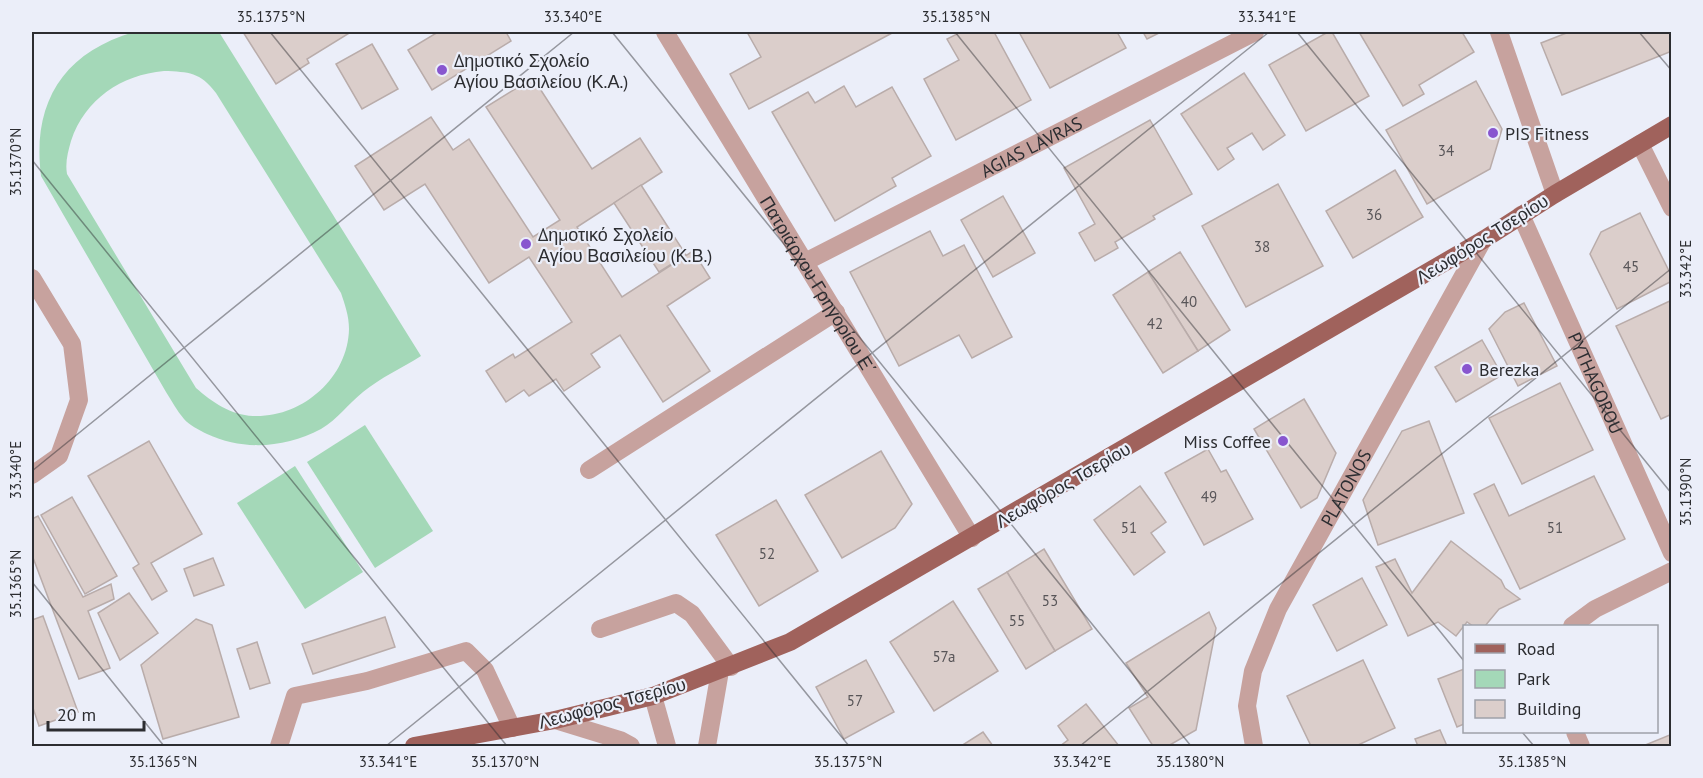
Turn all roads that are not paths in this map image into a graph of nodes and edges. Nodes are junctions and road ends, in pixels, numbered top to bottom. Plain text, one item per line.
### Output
1 (667, 32) edge
2 (1255, 32) edge
3 (1499, 32) edge
4 (1671, 125) edge
5 (1640, 144) junction
6 (1555, 194) junction
7 (1671, 208) edge
8 (1521, 215) junction
9 (1483, 240) junction
10 (805, 262) junction
11 (32, 278) edge
12 (836, 312) junction
13 (589, 470) dead end
14 (32, 475) edge
15 (972, 538) junction
16 (1671, 553) edge
17 (1671, 571) edge
18 (1575, 625) edge
19 (600, 629) dead end
20 (726, 669) junction
21 (653, 696) junction
22 (555, 720) junction
23 (512, 728) junction
24 (1575, 733) edge
25 (279, 747) edge
26 (414, 747) edge
27 (631, 747) edge
28 (667, 747) edge
29 (707, 747) edge
30 (1254, 747) edge
31 (1581, 747) edge

1 - 10 street, Πατριάρχου Γρηγορίου Ε΄
2 - 10 street, AGIAS LAVRAS
3 - 6 street
4 - 5 main road, Λεωφόρος Τσερίου
5 - 6 main road, Λεωφόρος Τσερίου
5 - 7 street
6 - 8 main road, Λεωφόρος Τσερίου
8 - 9 main road, Λεωφόρος Τσερίου
8 - 16 street, PYTHAGOROU
9 - 15 main road, Λεωφόρος Τσερίου
9 - 30 street, PLATONOS
10 - 12 street, Πατριάρχου Γρηγορίου Ε΄
11 - 14 street
12 - 13 street
12 - 15 street, Πατριάρχου Γρηγορίου Ε΄
15 - 20 main road, Λεωφόρος Τσερίου
17 - 18 street
19 - 20 street
20 - 21 main road, Λεωφόρος Τσερίου
20 - 29 street
21 - 22 main road, Λεωφόρος Τσερίου
21 - 28 street
22 - 23 main road, Λεωφόρος Τσερίου
22 - 27 street
23 - 25 street
23 - 26 main road, Λεωφόρος Τσερίου
24 - 31 street

